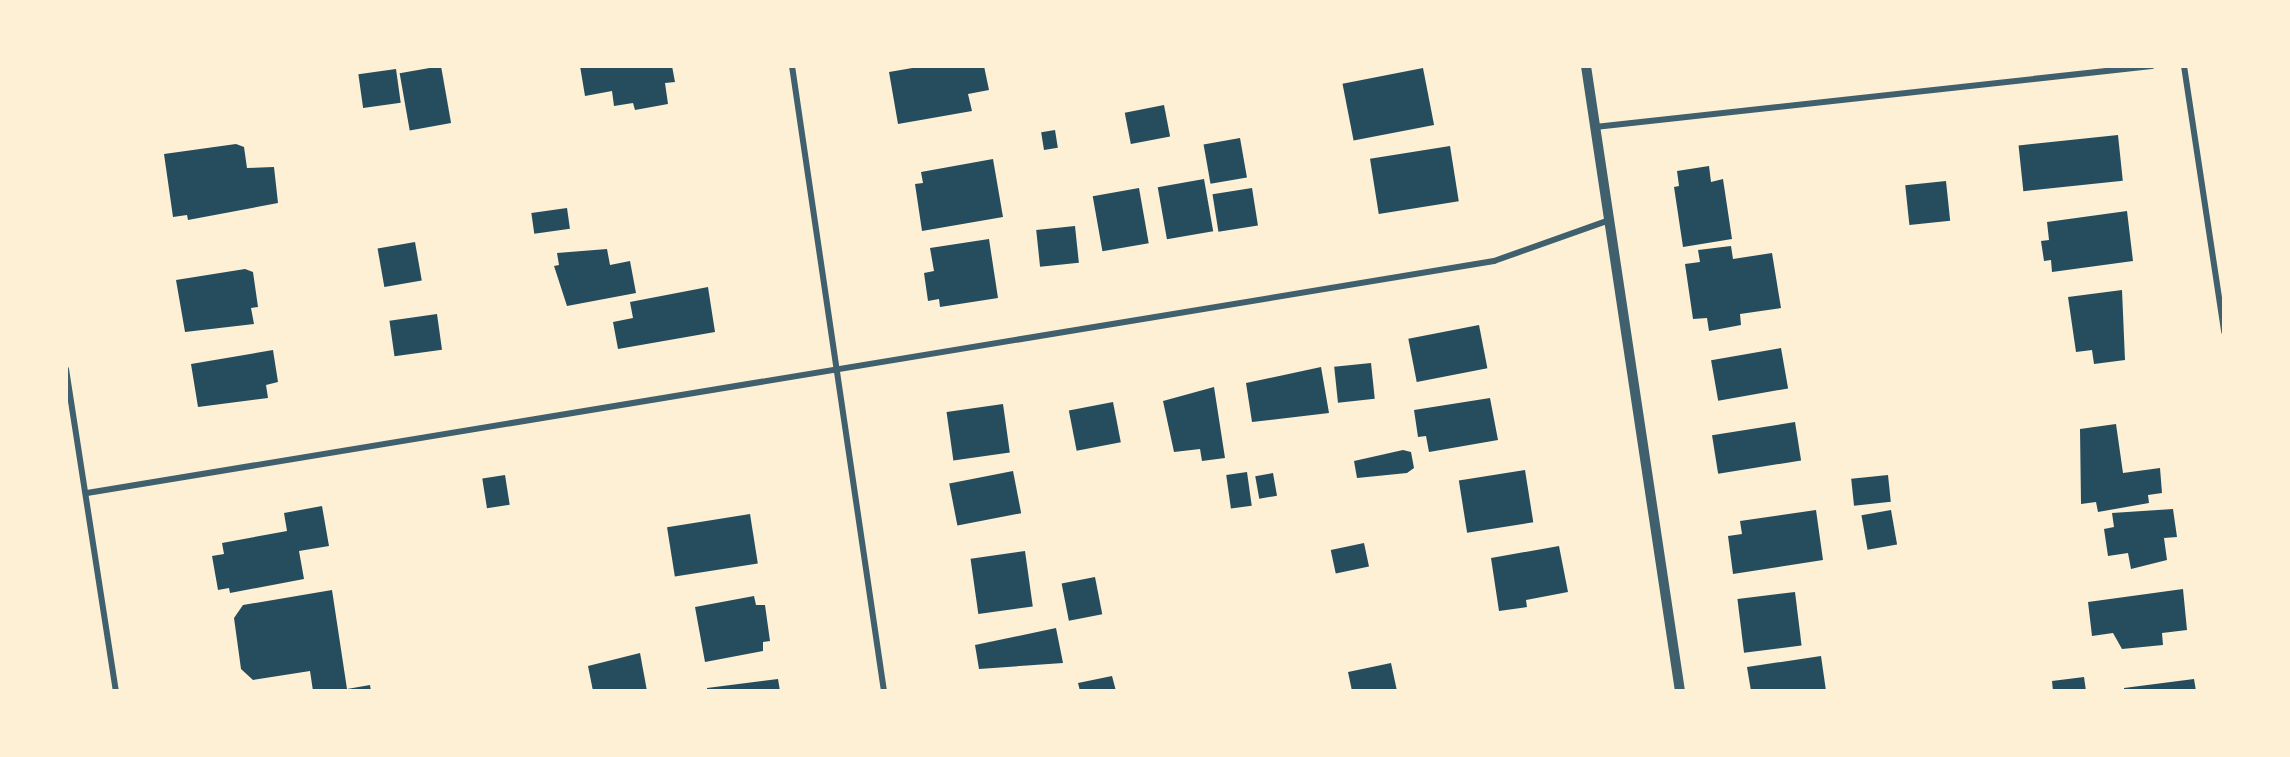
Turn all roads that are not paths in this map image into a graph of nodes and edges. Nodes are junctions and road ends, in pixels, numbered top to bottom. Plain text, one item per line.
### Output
1 (792, 66) edge
2 (1586, 66) edge
3 (2152, 66) edge
4 (2184, 66) edge
5 (1595, 127) junction
6 (1607, 221) junction
7 (2224, 332) edge
8 (66, 369) edge
9 (837, 370) junction
10 (87, 493) junction
11 (116, 691) edge
12 (884, 691) edge
13 (1680, 691) edge

1 - 9 street
2 - 5 street
3 - 5 street
4 - 7 street
5 - 6 street
6 - 9 street
6 - 13 street
8 - 10 street
9 - 10 street
9 - 12 street
10 - 11 street

